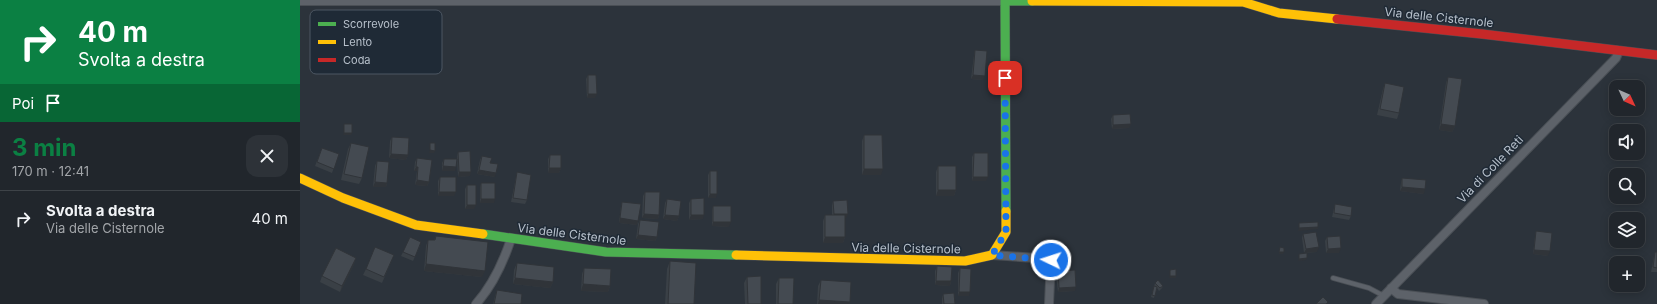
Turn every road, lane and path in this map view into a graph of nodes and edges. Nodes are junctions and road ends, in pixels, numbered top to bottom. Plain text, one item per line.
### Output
1 (300, 0) edge
2 (1005, 1) edge
3 (1619, 51) junction
4 (1657, 55) edge
5 (300, 178) edge
6 (511, 239) junction
7 (992, 255) junction
8 (1333, 278) dead end
9 (1391, 288) junction
10 (1384, 296) junction
11 (476, 304) edge
12 (1050, 304) edge
13 (1376, 304) edge
14 (1484, 304) edge

1 - 2 street
2 - 3 street, Via delle Cisternole
2 - 7 street
3 - 4 street, Via delle Cisternole
3 - 9 street, Via di Colle Reti
5 - 6 street, Via delle Cisternole
6 - 7 street, Via delle Cisternole
6 - 11 street
7 - 12 street
8 - 10 lane
9 - 10 street, Via di Colle Reti
9 - 14 street
10 - 13 street, Via di Colle Reti

